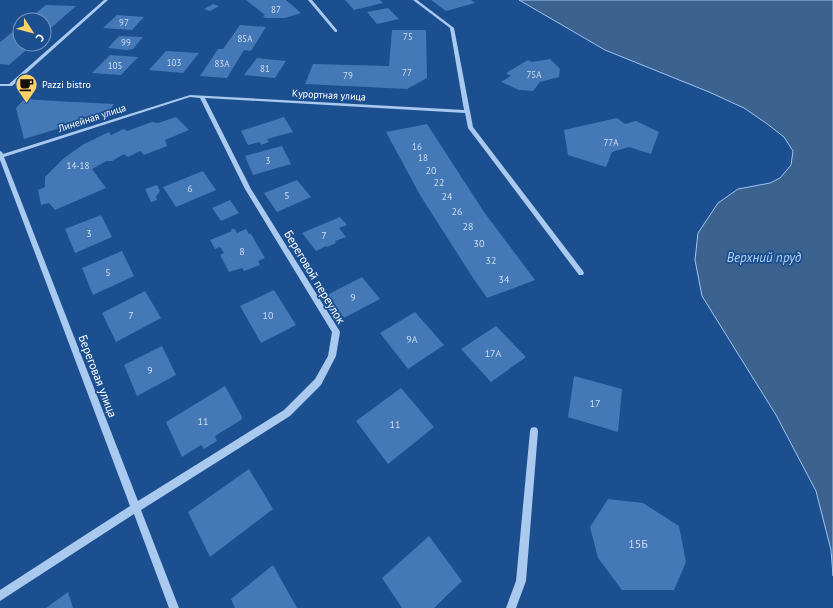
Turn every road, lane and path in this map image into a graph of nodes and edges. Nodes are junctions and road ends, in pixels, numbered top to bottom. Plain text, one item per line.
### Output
1 (106, 0) edge
2 (310, 0) edge
3 (416, 0) edge
4 (336, 31) dead end
5 (0, 85) edge
6 (190, 96) joint
7 (201, 96) junction
8 (467, 112) junction
9 (1, 156) edge
10 (581, 273) dead end
11 (534, 431) dead end
12 (135, 508) junction
13 (0, 596) edge
14 (174, 608) edge
15 (510, 608) edge

1 - 5 street
2 - 4 street
3 - 8 street
6 - 7 street, Курортная улица
6 - 9 street, Линейная улица
7 - 8 street, Курортная улица
7 - 12 street, Береговой переулок
8 - 10 street
9 - 12 street, Береговая улица
11 - 15 street
12 - 13 street, Береговой переулок
12 - 14 street, Береговая улица

